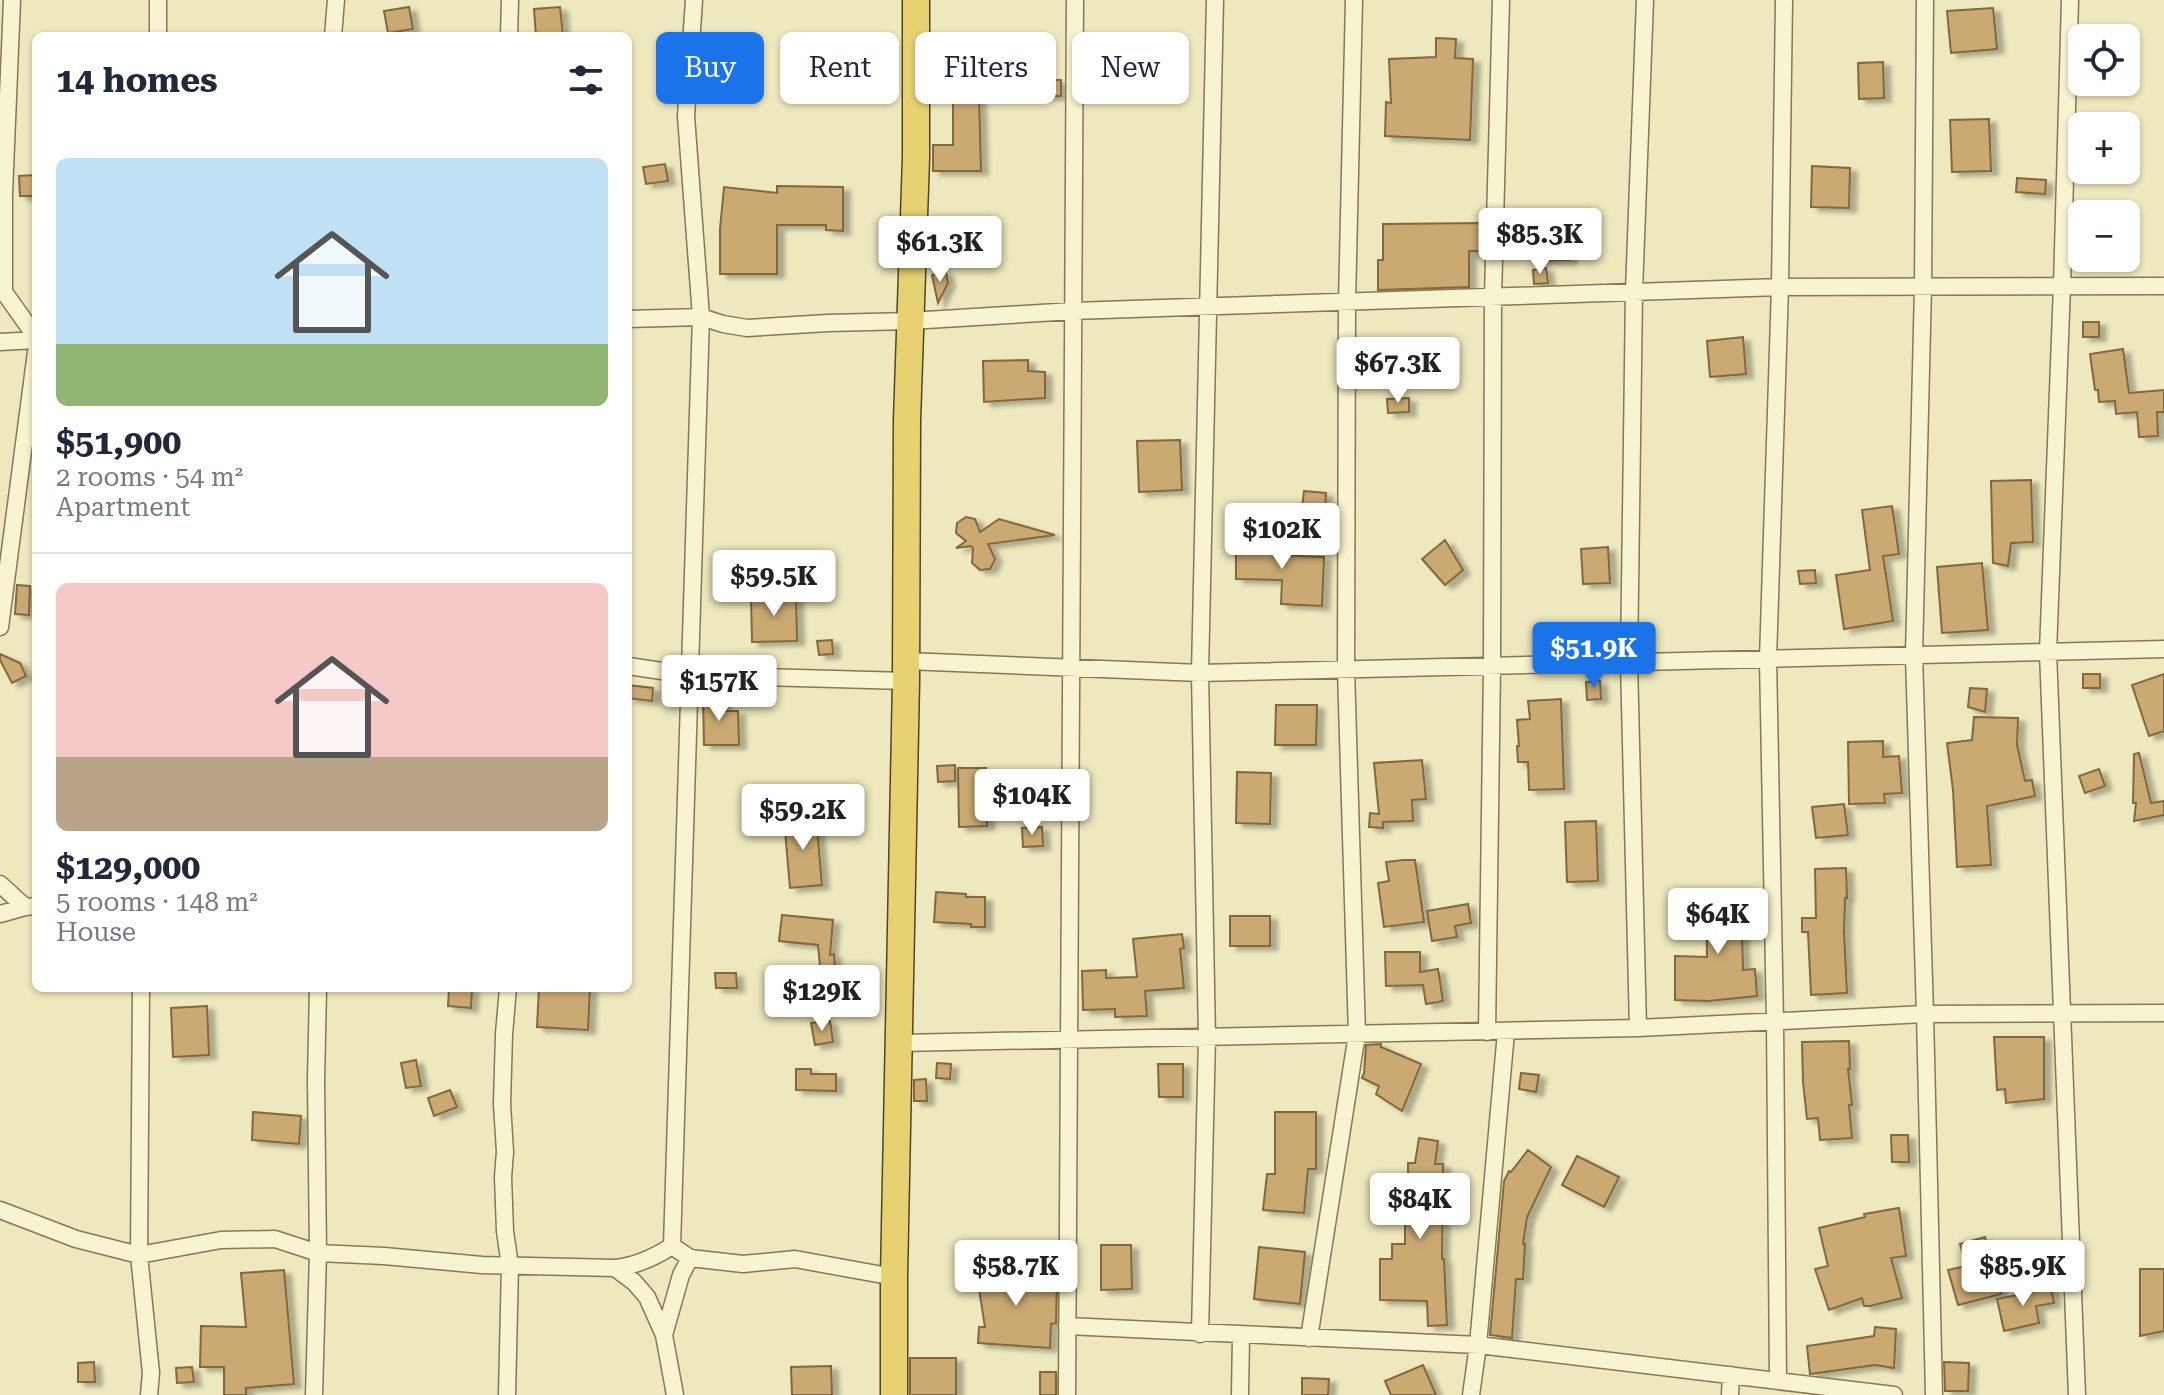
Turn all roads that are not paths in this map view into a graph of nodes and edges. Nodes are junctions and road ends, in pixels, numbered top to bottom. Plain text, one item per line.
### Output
1 (12, 0) edge
2 (158, 0) edge
3 (336, 0) edge
4 (510, 0) edge
5 (694, 0) edge
6 (916, 0) edge
7 (1075, 0) edge
8 (1215, 0) edge
9 (1354, 0) edge
10 (1501, 0) edge
11 (1645, 0) edge
12 (1784, 0) edge
13 (1925, 0) edge
14 (2070, 0) edge
15 (158, 32) edge
16 (333, 32) edge
17 (509, 32) edge
18 (2062, 286) junction
19 (2164, 286) edge
20 (1780, 287) junction
21 (1923, 287) junction
22 (1634, 291) junction
23 (1493, 296) junction
24 (1347, 302) junction
25 (1208, 308) junction
26 (1073, 311) junction
27 (701, 317) junction
28 (632, 319) edge
29 (910, 321) junction
30 (32, 332) edge
31 (32, 338) edge
32 (0, 342) edge
33 (32, 383) edge
34 (0, 627) edge
35 (2164, 649) edge
36 (2048, 652) junction
37 (1914, 655) junction
38 (1768, 659) junction
39 (1629, 662) junction
40 (1492, 666) junction
41 (632, 667) edge
42 (1070, 668) junction
43 (1346, 670) junction
44 (906, 671) junction
45 (1200, 673) junction
46 (689, 675) junction
47 (0, 884) edge
48 (30, 906) edge
49 (0, 914) edge
50 (141, 992) edge
51 (318, 992) edge
52 (508, 992) edge
53 (2063, 1013) junction
54 (2164, 1013) edge
55 (1925, 1014) junction
56 (1775, 1021) junction
57 (1638, 1028) junction
58 (1487, 1032) junction
59 (1506, 1032) junction
60 (1357, 1034) junction
61 (1207, 1038) junction
62 (1069, 1040) junction
63 (900, 1043) junction
64 (0, 1210) edge
65 (672, 1246) junction
66 (318, 1253) junction
67 (139, 1255) junction
68 (690, 1258) junction
69 (510, 1266) junction
70 (615, 1268) junction
71 (894, 1277) junction
72 (1067, 1326) junction
73 (1200, 1334) junction
74 (664, 1335) junction
75 (1241, 1336) junction
76 (1309, 1338) junction
77 (1478, 1345) junction
78 (1731, 1375) junction
79 (1778, 1381) junction
80 (149, 1395) edge
81 (314, 1395) edge
82 (507, 1395) edge
83 (675, 1395) edge
84 (894, 1395) edge
85 (1067, 1395) edge
86 (1240, 1395) edge
87 (1471, 1395) edge
88 (1730, 1395) edge
89 (1894, 1395) edge
90 (1934, 1395) edge
91 (2077, 1395) edge

1 - 30 street
2 - 15 street
3 - 16 street
4 - 17 street
5 - 27 street
6 - 29 highway
7 - 26 street
8 - 25 street
9 - 24 street
10 - 23 street
11 - 22 street
12 - 20 street
13 - 21 street
14 - 18 street
18 - 19 street
18 - 21 street
18 - 36 street
20 - 21 street
20 - 22 street
20 - 38 street
21 - 37 street
22 - 23 street
22 - 39 street
23 - 24 street
23 - 40 street
24 - 25 street
24 - 43 street
25 - 26 street
25 - 45 street
26 - 29 street
26 - 42 street
27 - 28 street
27 - 29 street
27 - 46 street
29 - 44 highway
31 - 32 street
33 - 34 street
35 - 36 street
36 - 37 street
36 - 53 street
37 - 38 street
37 - 55 street
38 - 39 street
38 - 56 street
39 - 40 street
39 - 57 street
40 - 43 street
40 - 58 street
41 - 46 street
42 - 44 street
42 - 45 street
42 - 62 street
43 - 45 street
43 - 60 street
44 - 46 street
44 - 63 highway
45 - 61 street
46 - 65 street
47 - 48 street
48 - 49 street
50 - 67 street
51 - 66 street
52 - 69 street
53 - 54 street
53 - 55 street
53 - 91 street
55 - 56 street
55 - 90 street
56 - 57 street
56 - 79 street
57 - 59 street
58 - 59 street
58 - 60 street
59 - 77 street
60 - 61 street
60 - 76 street
61 - 62 street
61 - 73 street
62 - 63 street
62 - 72 street
63 - 71 highway
64 - 67 street
65 - 68 street
65 - 70 street
66 - 67 street
66 - 69 street
66 - 81 street
67 - 80 street
68 - 71 street
68 - 74 street
69 - 70 street
69 - 82 street
70 - 74 street
71 - 84 highway
72 - 73 street
72 - 85 street
73 - 75 street
74 - 83 street
75 - 76 street
75 - 86 street
76 - 77 street
77 - 78 street
77 - 87 street
78 - 79 street
78 - 88 street
79 - 89 street

